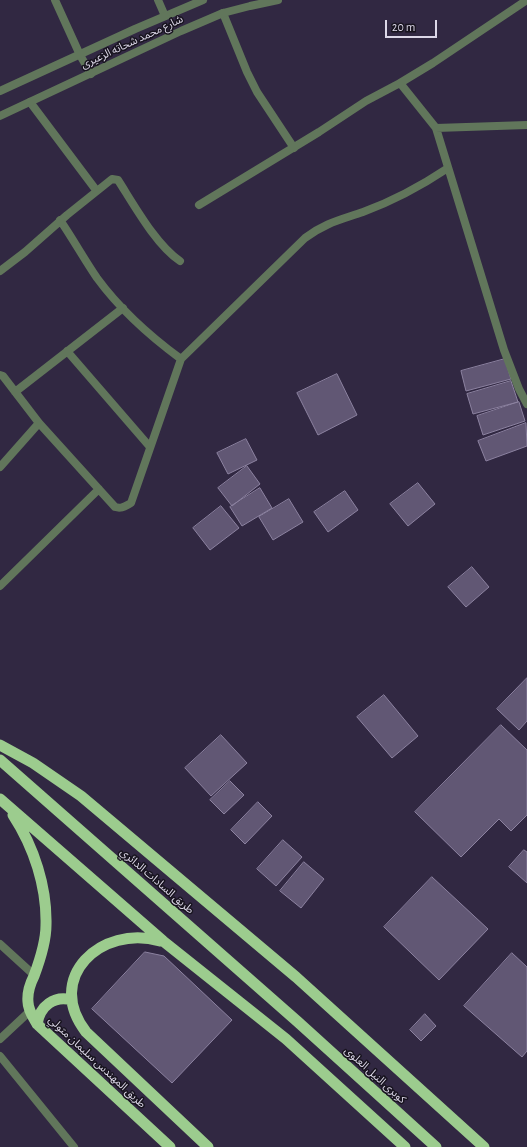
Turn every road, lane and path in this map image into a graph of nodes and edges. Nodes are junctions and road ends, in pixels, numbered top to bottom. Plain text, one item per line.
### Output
1 (55, 0) edge
2 (158, 0) edge
3 (203, 0) edge
4 (278, 0) edge
5 (527, 0) edge
6 (223, 13) junction
7 (165, 16) junction
8 (80, 55) junction
9 (90, 74) junction
10 (400, 83) junction
11 (0, 91) edge
12 (30, 102) junction
13 (0, 116) edge
14 (527, 125) edge
15 (436, 128) junction
16 (294, 148) junction
17 (448, 168) junction
18 (96, 190) junction
19 (199, 205) dead end
20 (60, 220) junction
21 (180, 261) dead end
22 (0, 271) edge
23 (123, 308) junction
24 (67, 351) junction
25 (181, 359) junction
26 (0, 375) edge
27 (15, 392) junction
28 (527, 404) edge
29 (39, 423) junction
30 (150, 446) junction
31 (0, 467) edge
32 (99, 489) junction
33 (0, 586) edge
34 (0, 744) edge
35 (0, 760) edge
36 (3, 802) edge
37 (163, 941) junction
38 (0, 944) edge
39 (34, 975) junction
40 (72, 1000) junction
41 (30, 1011) junction
42 (298, 1022) joint
43 (37, 1024) junction
44 (0, 1039) edge
45 (0, 1056) edge
46 (74, 1147) edge
47 (170, 1147) edge
48 (208, 1147) edge
49 (405, 1147) edge
50 (436, 1147) edge
51 (484, 1147) edge

1 - 8 street
2 - 7 street
3 - 7 street, شارع محمد شحاته الزعيرى
4 - 6 street, شارع محمد شحاته الزعيرى
5 - 10 street
6 - 9 street, شارع محمد شحاته الزعيرى
6 - 16 street
7 - 8 street, شارع محمد شحاته الزعيرى
8 - 9 street
8 - 11 street, شارع محمد شحاته الزعيرى
9 - 12 street, شارع محمد شحاته الزعيرى
10 - 15 street
10 - 16 street
12 - 13 street, شارع محمد شحاته الزعيرى
12 - 18 street
14 - 15 street
15 - 17 street
16 - 19 street
17 - 25 street
17 - 28 street
18 - 20 street
18 - 21 street
20 - 22 street
20 - 23 street
23 - 24 street
23 - 25 street
24 - 27 street
24 - 30 street
25 - 30 street
26 - 27 street
27 - 29 street
29 - 31 street
29 - 32 street
30 - 32 street
32 - 33 street
34 - 51 highway
35 - 42 highway, طريق السادات الدائري
36 - 37 highway
36 - 39 highway, طريق المهندس سليمان متولي
37 - 40 highway, طريق المهندس سليمان متولي
37 - 49 highway
38 - 39 street
39 - 41 highway, طريق المهندس سليمان متولي
40 - 43 highway
40 - 48 highway, طريق المهندس سليمان متولي
41 - 43 highway, طريق المهندس سليمان متولي
41 - 44 street
42 - 50 highway, كوبرى النيل العلوى
43 - 47 highway, طريق المهندس سليمان متولي
45 - 46 street

